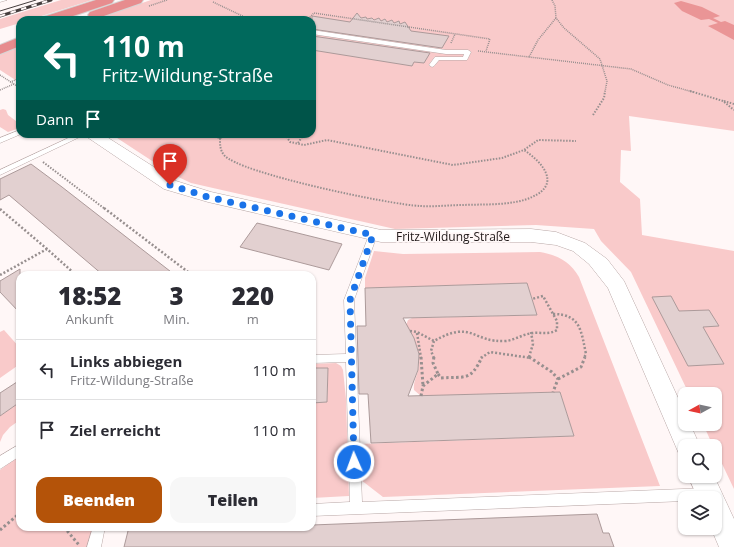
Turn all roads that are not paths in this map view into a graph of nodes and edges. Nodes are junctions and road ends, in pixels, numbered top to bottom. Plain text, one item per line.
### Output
1 (5, 0) edge
2 (108, 0) edge
3 (137, 0) edge
4 (0, 1) edge
5 (60, 16) edge
6 (90, 16) edge
7 (16, 31) edge
8 (316, 33) edge
9 (0, 36) edge
10 (16, 41) edge
11 (16, 42) edge
12 (0, 46) edge
13 (0, 50) edge
14 (432, 65) dead end
15 (16, 134) edge
16 (74, 138) edge
17 (98, 138) edge
18 (0, 141) edge
19 (0, 173) edge
20 (373, 235) junction
21 (316, 358) edge
22 (351, 358) junction
23 (685, 439) edge
24 (16, 452) edge
25 (0, 463) edge
26 (678, 495) edge
27 (356, 507) junction
28 (316, 510) edge
29 (722, 523) edge
30 (98, 531) edge
31 (94, 547) edge
32 (733, 547) edge

1 - 4 lane
2 - 5 highway
3 - 6 highway
7 - 9 highway
8 - 14 lane
10 - 12 highway
11 - 13 highway
15 - 18 lane
16 - 19 lane
17 - 20 street, Fritz-Wildung-Straße
20 - 22 lane
20 - 23 street, Fritz-Wildung-Straße
21 - 22 lane
22 - 27 lane
24 - 25 lane
26 - 27 lane
27 - 28 lane
29 - 32 street
30 - 31 lane

